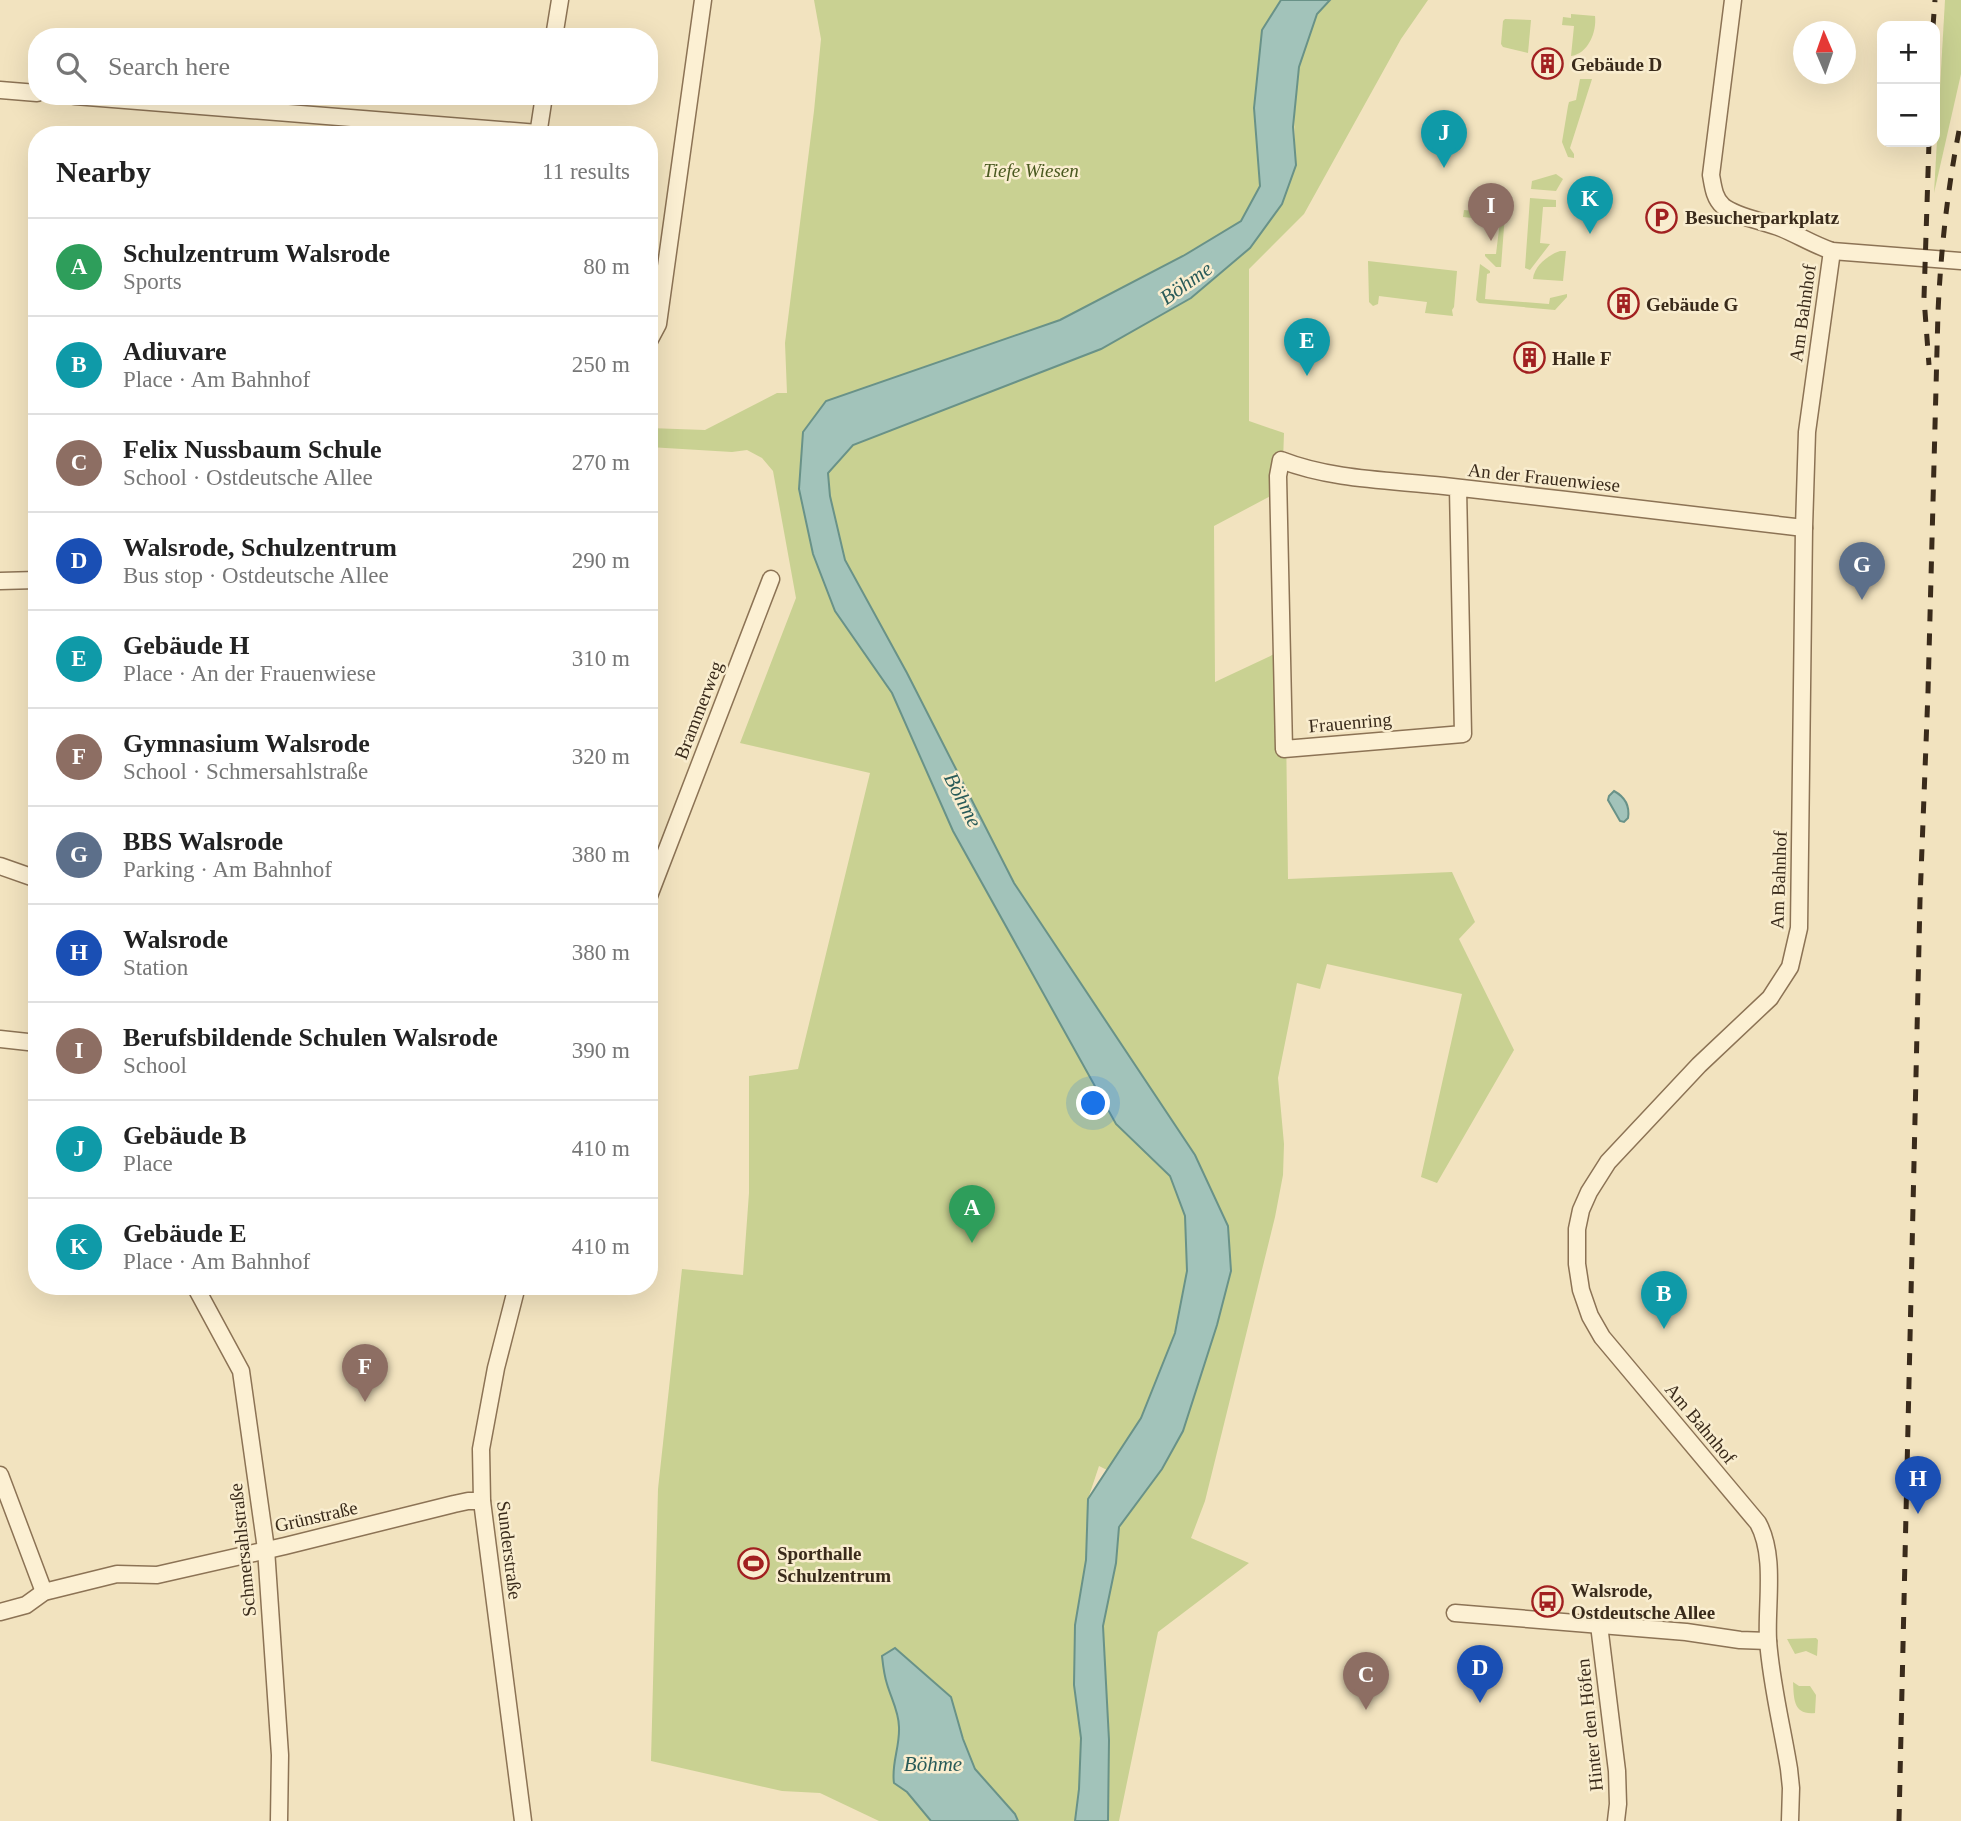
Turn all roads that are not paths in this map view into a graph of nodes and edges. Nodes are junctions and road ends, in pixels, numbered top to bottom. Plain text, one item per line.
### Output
1 (559, 0) edge
2 (703, 0) edge
3 (1732, 0) edge
4 (555, 28) edge
5 (0, 90) edge
6 (28, 92) edge
7 (185, 105) edge
8 (543, 105) edge
9 (441, 126) edge
10 (539, 126) edge
11 (1832, 251) junction
12 (1961, 261) edge
13 (658, 324) edge
14 (1281, 460) joint
15 (1458, 488) junction
16 (1804, 528) junction
17 (771, 579) dead end
18 (28, 580) edge
19 (0, 581) edge
20 (0, 866) edge
21 (658, 873) edge
22 (28, 876) edge
23 (0, 1039) edge
24 (28, 1042) edge
25 (200, 1295) edge
26 (515, 1295) edge
27 (0, 1475) edge
28 (482, 1501) junction
29 (266, 1549) junction
30 (44, 1592) junction
31 (0, 1612) edge
32 (1455, 1613) dead end
33 (1599, 1625) junction
34 (1769, 1641) junction
35 (279, 1821) edge
36 (523, 1821) edge
37 (1616, 1821) edge
38 (1790, 1821) edge

1 - 4 street
2 - 13 street
3 - 11 street, Am Bahnhof
5 - 6 street
7 - 9 street
8 - 10 street
11 - 12 street
11 - 16 street, Am Bahnhof
14 - 15 street, An der Frauenwiese
14 - 15 street, Frauenring
15 - 16 street, An der Frauenwiese
16 - 34 street, Am Bahnhof
17 - 21 street, Brammerweg
18 - 19 street
20 - 22 street
23 - 24 street
25 - 29 street, Schmersahlstraße
26 - 28 street, Sunderstraße
27 - 30 street
28 - 29 street, Grünstraße
28 - 36 street, Sunderstraße
29 - 30 street, Grünstraße
29 - 35 street, Schmersahlstraße
30 - 31 street, Grünstraße
32 - 33 street
33 - 34 street
33 - 37 street, Hinter den Höfen
34 - 38 street, Am Bahnhof

